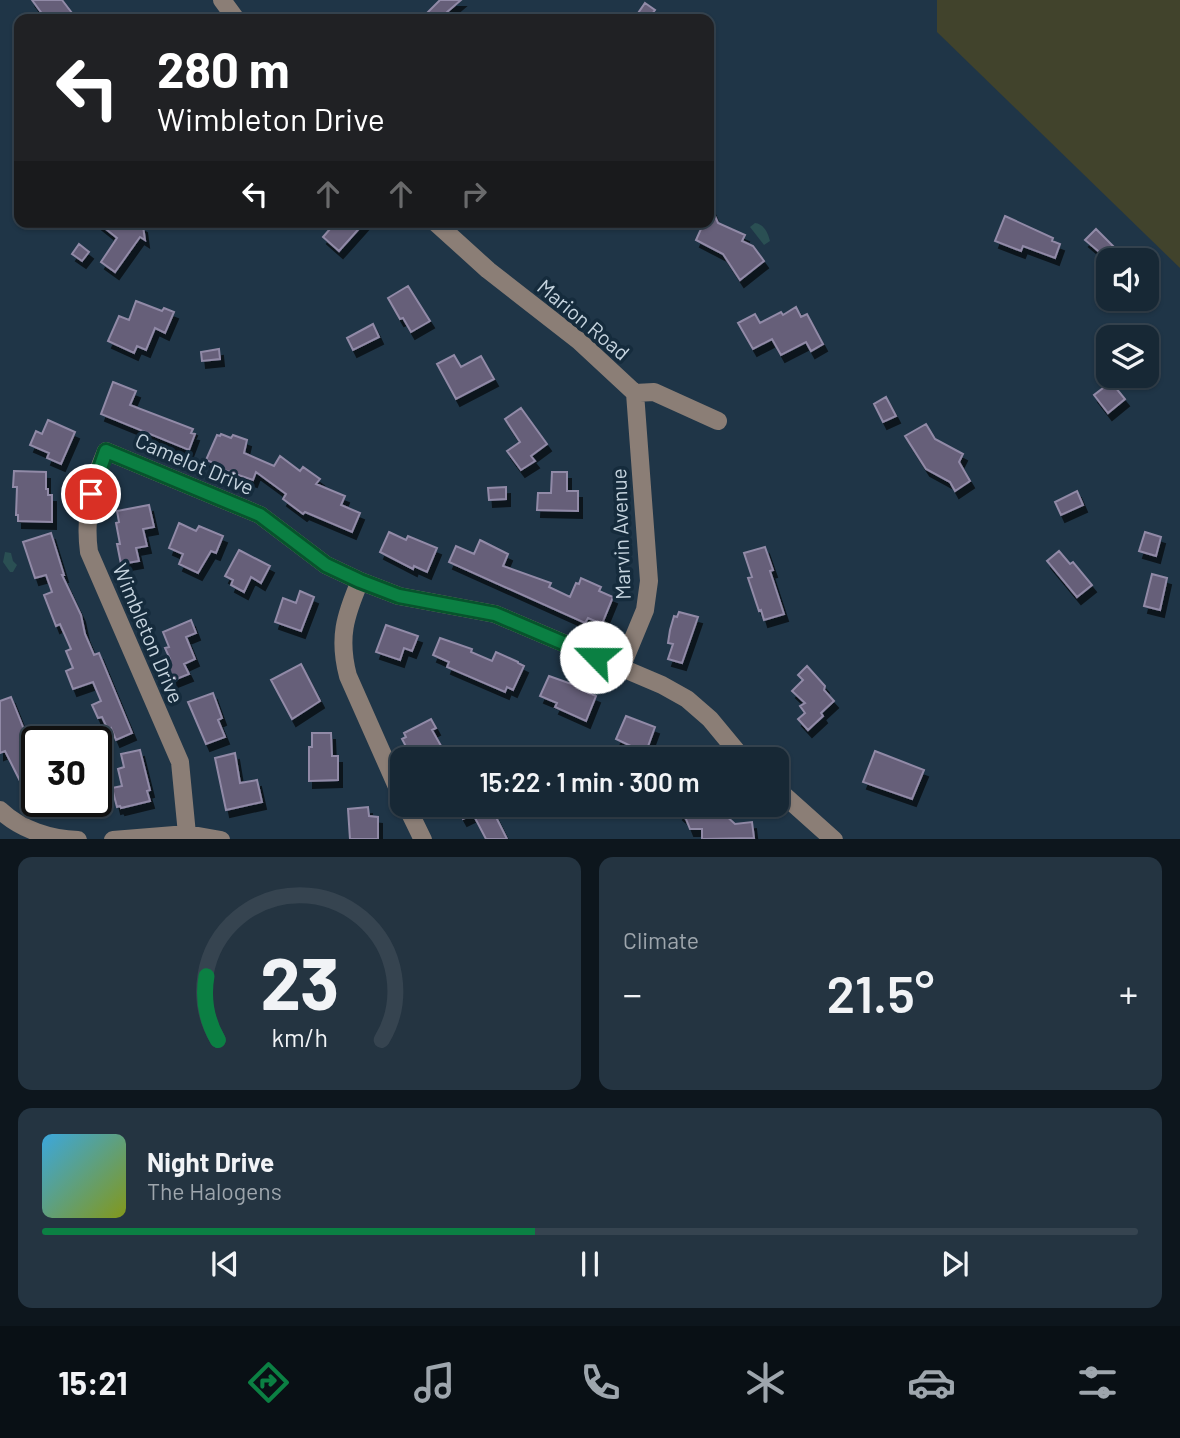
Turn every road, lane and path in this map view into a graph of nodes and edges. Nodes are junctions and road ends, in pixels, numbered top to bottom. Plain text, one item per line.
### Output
1 (442, 228) edge
2 (635, 393) junction
3 (718, 421) dead end
4 (106, 451) joint
5 (360, 581) junction
6 (621, 668) junction
7 (733, 747) edge
8 (390, 771) edge
9 (789, 800) edge
10 (0, 810) edge
11 (412, 817) edge
12 (187, 834) junction
13 (78, 839) edge
14 (113, 839) edge
15 (221, 839) edge
16 (422, 839) edge
17 (834, 839) edge

1 - 2 street, Marion Road
2 - 3 street
2 - 6 street, Marvin Avenue
4 - 5 street, Camelot Drive
4 - 12 street, Wimbleton Drive
5 - 6 street, Camelot Drive
5 - 8 street
6 - 7 street, Camelot Drive
9 - 17 street
10 - 13 street
11 - 16 street
12 - 14 street
12 - 15 street

